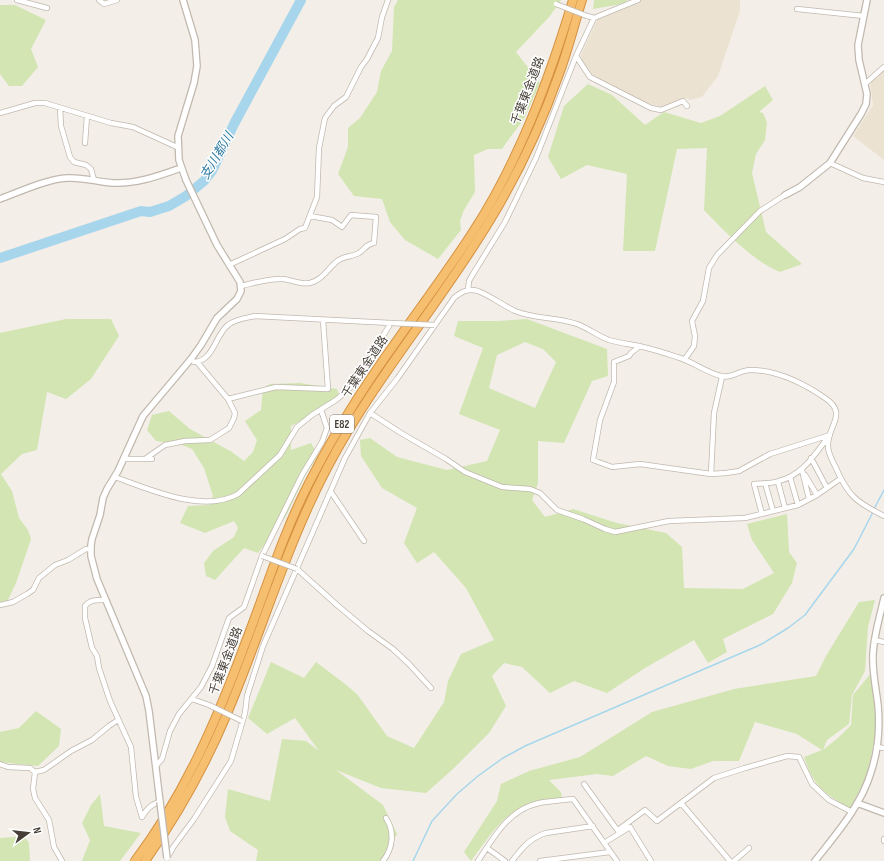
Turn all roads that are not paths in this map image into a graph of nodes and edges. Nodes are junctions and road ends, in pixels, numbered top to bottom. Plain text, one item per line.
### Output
1 (18, 0) edge
2 (99, 0) edge
3 (116, 0) edge
4 (183, 0) edge
5 (388, 0) edge
6 (574, 0) edge
7 (582, 0) edge
8 (638, 0) edge
9 (868, 0) edge
10 (556, 4) dead end
11 (48, 8) dead end
12 (797, 9) dead end
13 (864, 16) junction
14 (594, 18) junction
15 (576, 56) junction
16 (884, 67) edge
17 (865, 84) junction
18 (687, 106) dead end
19 (60, 108) junction
20 (0, 114) edge
21 (87, 116) junction
22 (85, 143) dead end
23 (177, 147) junction
24 (830, 164) junction
25 (181, 168) junction
26 (94, 180) junction
27 (884, 182) edge
28 (785, 195) joint
29 (0, 199) edge
30 (310, 216) junction
31 (229, 265) junction
32 (241, 286) junction
33 (468, 290) junction
34 (323, 320) junction
35 (391, 323) junction
36 (434, 325) junction
37 (640, 346) junction
38 (191, 359) junction
39 (685, 359) junction
40 (198, 362) junction
41 (722, 377) junction
42 (228, 399) junction
43 (321, 410) junction
44 (370, 412) junction
45 (830, 434) junction
46 (124, 458) junction
47 (812, 458) junction
48 (145, 459) junction
49 (152, 459) dead end
50 (802, 470) junction
51 (711, 474) junction
52 (115, 477) junction
53 (790, 477) junction
54 (840, 479) junction
55 (778, 482) junction
56 (765, 483) junction
57 (827, 488) junction
58 (330, 492) junction
59 (817, 495) junction
60 (809, 499) junction
61 (798, 505) junction
62 (785, 508) junction
63 (773, 511) junction
64 (762, 514) junction
65 (884, 516) edge
66 (364, 541) dead end
67 (91, 549) junction
68 (262, 556) junction
69 (297, 569) junction
70 (884, 598) edge
71 (106, 600) junction
72 (0, 606) edge
73 (874, 640) junction
74 (884, 642) edge
75 (430, 688) dead end
76 (192, 699) junction
77 (118, 720) junction
78 (242, 721) junction
79 (876, 747) junction
80 (884, 748) edge
81 (0, 764) edge
82 (156, 766) junction
83 (35, 772) junction
84 (584, 784) dead end
85 (160, 802) junction
86 (681, 803) junction
87 (857, 803) junction
88 (852, 812) junction
89 (884, 813) edge
90 (386, 818) dead end
91 (173, 820) junction
92 (593, 826) junction
93 (619, 832) junction
94 (604, 843) junction
95 (487, 848) junction
96 (749, 848) dead end
97 (610, 852) junction
98 (167, 860) edge
99 (549, 860) edge
100 (62, 861) edge
101 (135, 861) edge
102 (145, 861) edge
103 (149, 861) edge
104 (383, 861) edge
105 (478, 861) edge
106 (504, 861) edge
107 (512, 861) edge
108 (540, 861) edge
109 (617, 861) edge
110 (651, 861) edge
111 (730, 861) edge
112 (734, 861) edge
113 (815, 861) edge

1 - 11 street
2 - 3 street
4 - 23 street
5 - 30 street
6 - 101 highway, 千葉東金道路 / E82
7 - 91 highway, 千葉東金道路 / E82
8 - 14 street
9 - 13 street
10 - 14 street, bridge
12 - 13 street
13 - 17 street
14 - 15 street
15 - 18 street
15 - 33 street
16 - 17 street
17 - 24 street
19 - 20 street
19 - 21 street
19 - 26 street
21 - 22 street
21 - 23 street
23 - 25 street
24 - 27 street
24 - 28 street
25 - 26 street
25 - 31 street
26 - 29 street
28 - 39 street
30 - 31 street
30 - 32 street
31 - 32 street
32 - 38 street
33 - 36 street
33 - 37 street
34 - 35 street
34 - 40 street
34 - 42 street
35 - 36 street, bridge
35 - 43 street
36 - 44 street
37 - 39 street
37 - 51 street
38 - 40 street
38 - 46 street
39 - 41 street
40 - 42 street
41 - 45 street
41 - 51 street
42 - 48 street
43 - 52 street
43 - 68 street
44 - 58 street
44 - 64 street
45 - 47 street
45 - 51 street
45 - 54 street
46 - 48 street
46 - 52 street
47 - 50 street
47 - 57 street
48 - 49 street
50 - 53 street
50 - 59 street
50 - 60 street
52 - 67 street
53 - 55 street
53 - 61 street
54 - 57 street
54 - 65 street
55 - 56 street
55 - 62 street
56 - 63 street
56 - 64 street
57 - 59 street
58 - 66 street
58 - 69 street
59 - 60 street
60 - 61 street
61 - 62 street
62 - 63 street
63 - 64 street
67 - 71 street
67 - 72 street
68 - 69 street, bridge
68 - 76 street
69 - 75 street
69 - 78 street
70 - 73 street
71 - 77 street
71 - 82 street
73 - 74 street
73 - 79 street
76 - 78 street, bridge
76 - 82 street
77 - 83 street
77 - 85 street
78 - 98 street
79 - 80 street
79 - 87 street
81 - 83 street
82 - 85 street
83 - 100 street
84 - 93 street
85 - 98 street, bridge
86 - 88 street
86 - 93 street
86 - 111 street
87 - 88 street
87 - 89 street
88 - 113 street
90 - 104 street
91 - 102 highway, 千葉東金道路 / E82
91 - 103 highway
92 - 94 street
92 - 95 street
92 - 107 street
93 - 94 street
93 - 110 street
94 - 97 street
95 - 105 street
95 - 106 street
96 - 112 street
97 - 99 street
97 - 109 street
99 - 108 street

